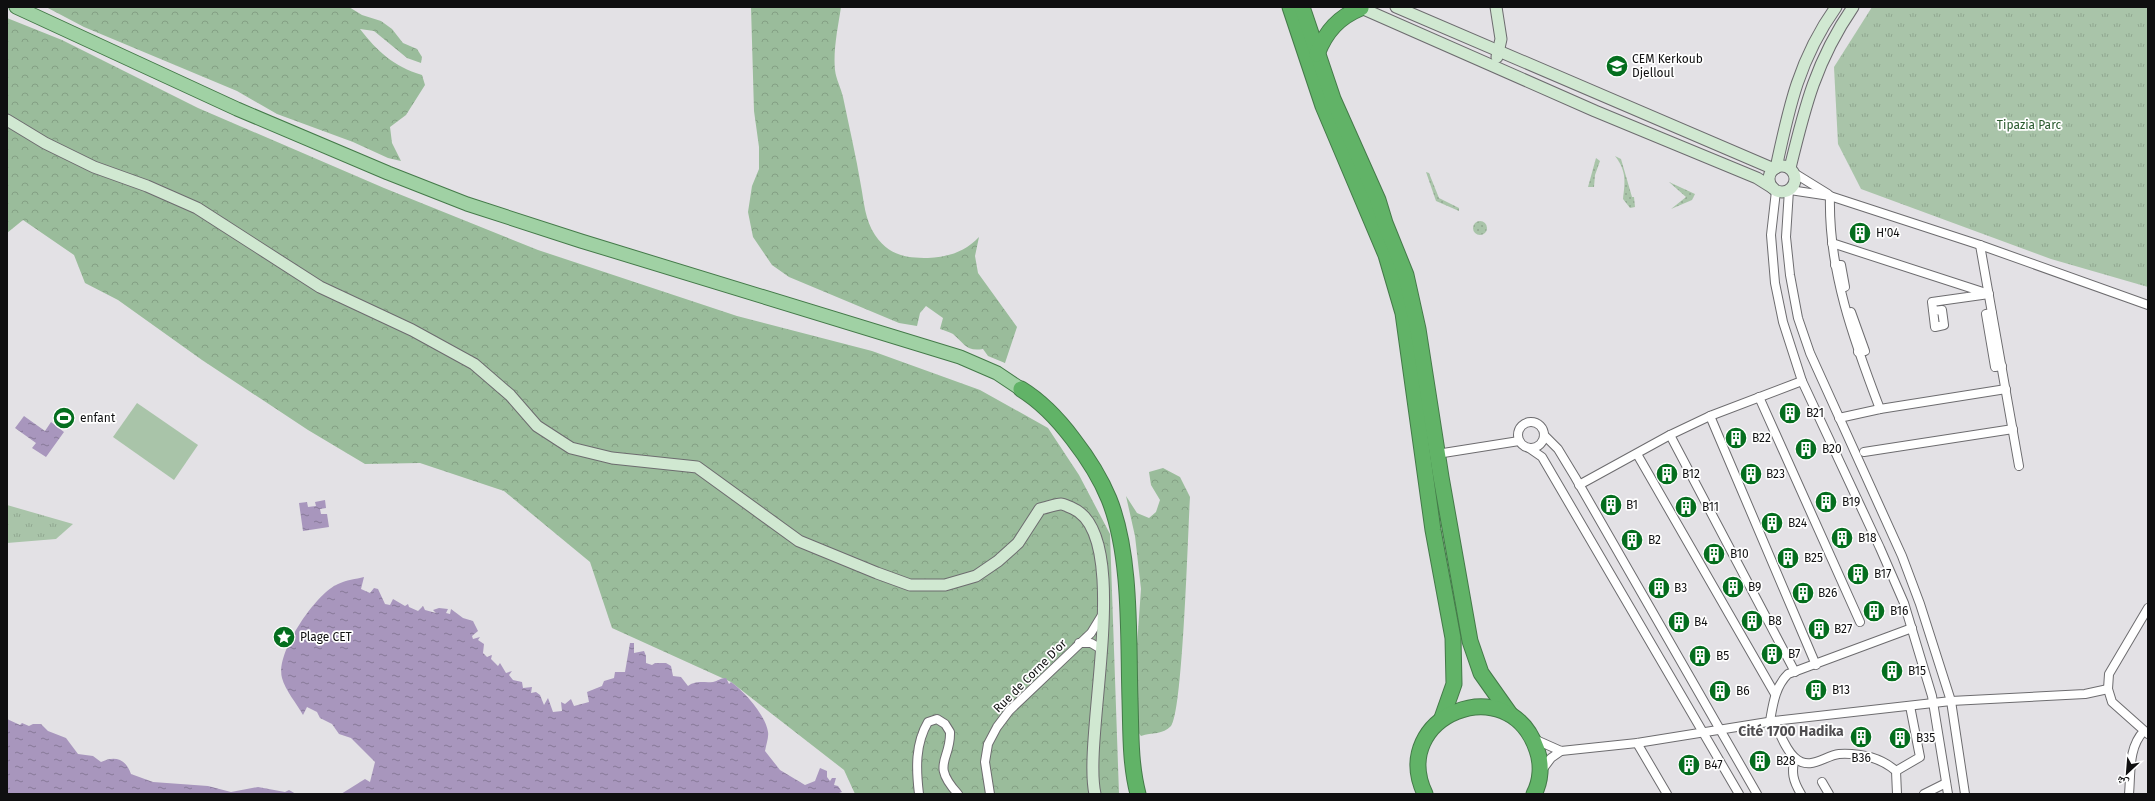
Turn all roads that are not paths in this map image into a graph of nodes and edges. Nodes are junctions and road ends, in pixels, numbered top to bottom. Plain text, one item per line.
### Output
1 (16, 7) edge
2 (1290, 7) edge
3 (1302, 7) edge
4 (1360, 7) edge
5 (1396, 7) edge
6 (1496, 7) edge
7 (1836, 7) edge
8 (1853, 7) edge
9 (1499, 51) junction
10 (1317, 54) junction
11 (1493, 66) junction
12 (7, 120) edge
13 (1775, 168) junction
14 (1792, 170) junction
15 (1775, 189) junction
16 (1789, 190) junction
17 (1830, 196) junction
18 (1832, 243) junction
19 (1980, 245) junction
20 (1989, 294) junction
21 (2148, 305) edge
22 (1933, 312) dead end
23 (1802, 381) junction
24 (1021, 389) junction
25 (2006, 389) junction
26 (1759, 397) junction
27 (1880, 409) junction
28 (1710, 416) junction
29 (1839, 418) junction
30 (2013, 429) junction
31 (1544, 435) junction
32 (1670, 435) junction
33 (1519, 441) junction
34 (1529, 448) junction
35 (1864, 452) dead end
36 (1437, 454) junction
37 (1637, 454) junction
38 (2019, 466) dead end
39 (1579, 485) junction
40 (2148, 608) edge
41 (1103, 613) junction
42 (1860, 622) dead end
43 (1912, 628) junction
44 (1079, 643) junction
45 (1101, 649) junction
46 (1816, 665) junction
47 (1795, 672) junction
48 (2108, 689) junction
49 (1775, 694) junction
50 (1951, 701) junction
51 (1934, 704) junction
52 (1910, 706) junction
53 (1510, 714) junction
54 (1442, 718) junction
55 (1772, 721) junction
56 (1721, 731) junction
57 (1704, 732) junction
58 (2146, 733) edge
59 (1534, 739) junction
60 (1637, 743) junction
61 (1561, 751) junction
62 (1795, 758) junction
63 (1896, 771) junction
64 (1541, 773) junction
65 (1822, 782) dead end
66 (1946, 783) junction
67 (919, 794) edge
68 (958, 794) edge
69 (990, 794) edge
70 (1095, 794) edge
71 (1130, 794) edge
72 (1138, 794) edge
73 (1425, 794) edge
74 (1534, 794) edge
75 (1667, 794) edge
76 (1739, 794) edge
77 (1757, 794) edge
78 (1801, 794) edge
79 (1830, 794) edge
80 (1897, 794) edge
81 (1924, 794) edge
82 (1948, 794) edge
83 (1965, 794) edge
84 (2129, 794) edge

1 - 24 main road
2 - 54 highway
3 - 10 highway
4 - 10 highway
4 - 11 street
5 - 9 street
6 - 9 street
7 - 13 street
8 - 14 street
9 - 11 street
9 - 13 street
10 - 36 highway
11 - 15 street
12 - 41 street
13 - 14 street
13 - 15 street
14 - 16 street
14 - 17 street
15 - 16 street
15 - 23 street
16 - 17 street
16 - 29 street
17 - 18 street
17 - 19 street
18 - 20 street
18 - 27 street
19 - 20 street
19 - 21 street
20 - 22 street
20 - 25 street
23 - 26 street
23 - 43 street
24 - 71 highway
24 - 72 highway
25 - 27 street
25 - 30 street
26 - 28 street
26 - 42 street
27 - 29 street
28 - 32 street
28 - 46 street
29 - 50 street
30 - 35 street
30 - 38 street
31 - 33 street
31 - 34 street
31 - 39 street
32 - 37 street
32 - 47 street
33 - 34 street
33 - 36 street
34 - 57 street
36 - 53 highway
37 - 39 street
37 - 49 street
39 - 56 street
40 - 48 street
41 - 44 street
41 - 45 street
43 - 46 street
43 - 51 street
44 - 45 street, Rue de Corne D'or
44 - 69 street, Rue de Corne D'or
45 - 70 street
46 - 47 street
47 - 49 street
48 - 50 street
48 - 58 street
49 - 55 street
50 - 51 street
50 - 83 street
51 - 52 street
51 - 66 street
52 - 55 street
52 - 63 street
53 - 54 highway
53 - 59 highway
54 - 73 highway
55 - 56 street
55 - 62 street
56 - 57 street
56 - 77 street
57 - 60 street
57 - 76 street
58 - 84 street
59 - 61 street
59 - 64 highway
60 - 61 street
60 - 75 street
61 - 64 street
62 - 63 street
62 - 78 street
63 - 80 street
64 - 74 highway
65 - 79 street
66 - 81 street
66 - 82 street
67 - 68 street

